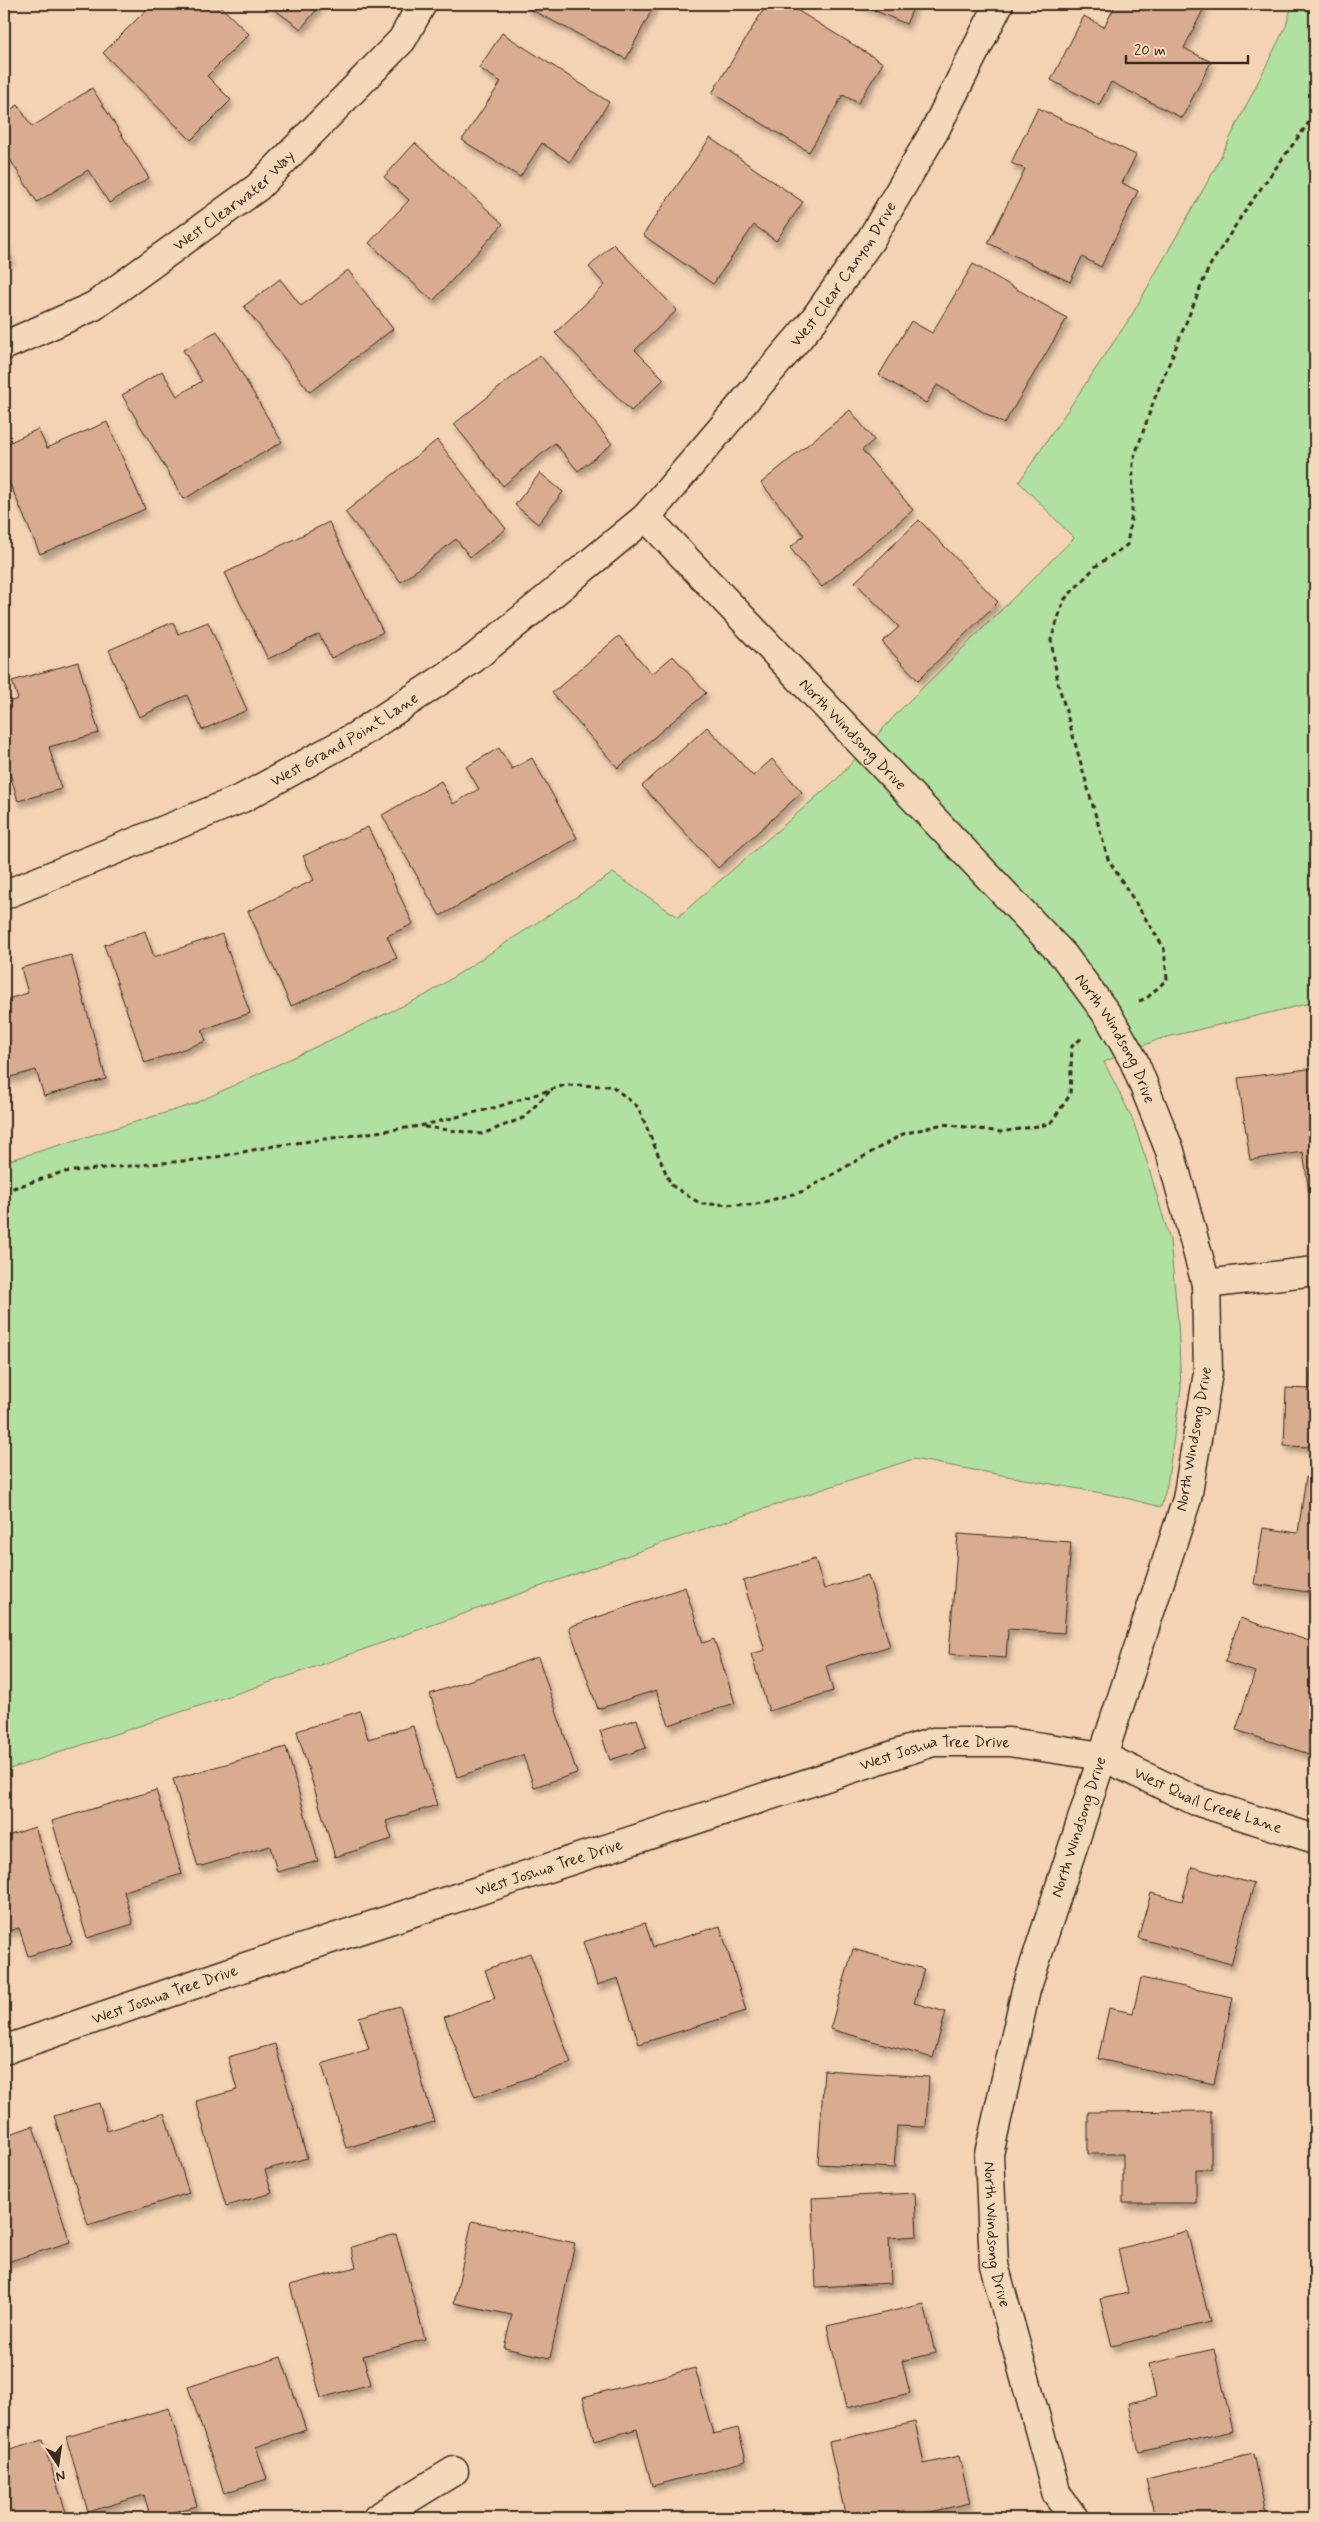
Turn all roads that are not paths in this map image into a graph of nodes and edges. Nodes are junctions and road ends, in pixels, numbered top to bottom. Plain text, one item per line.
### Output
1 (422, 4) edge
2 (999, 4) edge
3 (4, 346) edge
4 (646, 517) junction
5 (4, 895) edge
6 (1315, 1272) edge
7 (1206, 1284) junction
8 (1102, 1756) junction
9 (1315, 1839) edge
10 (4, 2050) edge
11 (454, 2471) dead end
12 (1056, 2507) edge
13 (377, 2518) edge
14 (1074, 2518) edge

1 - 3 street, West Clearwater Way
2 - 4 street, West Clear Canyon Drive
4 - 5 street, West Grand Point Lane
4 - 7 street, North Windsong Drive
6 - 7 street
7 - 8 street, North Windsong Drive
8 - 9 street, West Quail Creek Lane
8 - 10 street, West Joshua Tree Drive
8 - 12 street, North Windsong Drive
11 - 13 street
12 - 14 street, North Windsong Drive

